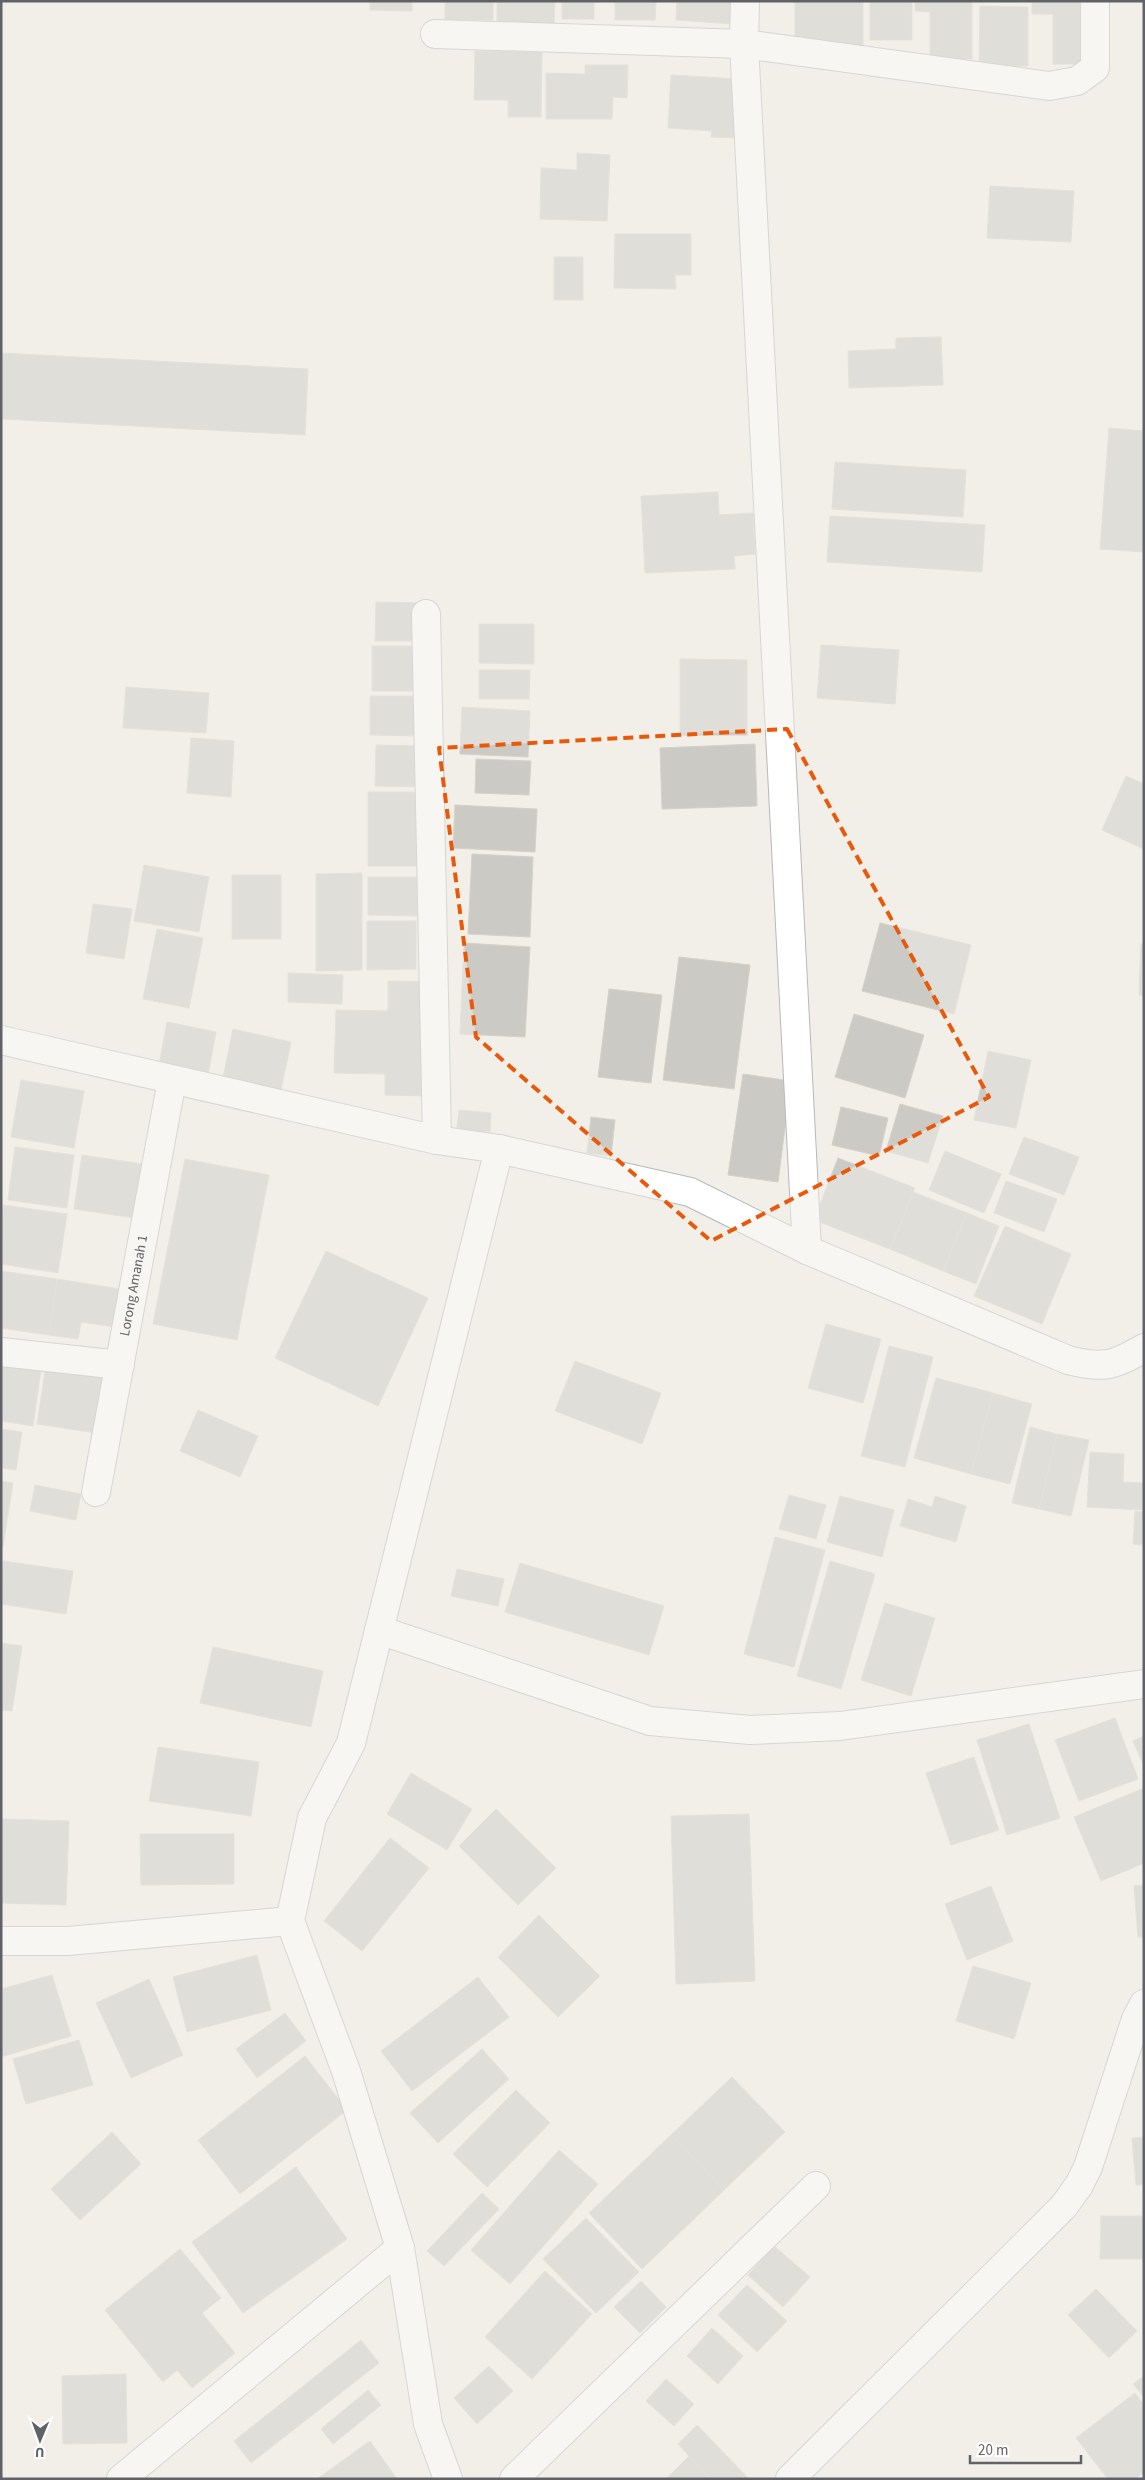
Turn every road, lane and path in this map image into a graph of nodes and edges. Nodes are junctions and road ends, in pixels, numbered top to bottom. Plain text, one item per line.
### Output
1 (745, 1) edge
2 (1095, 1) edge
3 (435, 34) dead end
4 (744, 44) junction
5 (426, 614) dead end
6 (1, 1040) edge
7 (172, 1080) junction
8 (437, 1140) junction
9 (499, 1149) junction
10 (807, 1250) junction
11 (1144, 1348) edge
12 (1, 1352) edge
13 (120, 1366) junction
14 (96, 1492) dead end
15 (379, 1630) junction
16 (1144, 1684) edge
17 (290, 1922) junction
18 (1, 1941) edge
19 (1144, 2004) edge
20 (816, 2186) dead end
21 (400, 2248) junction
22 (121, 2479) edge
23 (448, 2479) edge
24 (514, 2479) edge
25 (790, 2479) edge

1 - 4 street
2 - 4 street
3 - 4 street
4 - 10 street
5 - 8 street
6 - 7 street
7 - 8 street
7 - 13 street, Lorong Amanah 1
8 - 9 street
9 - 10 street
9 - 15 street
10 - 11 street
12 - 13 street
13 - 14 street, Lorong Amanah 1
15 - 16 street
15 - 17 street
17 - 18 street
17 - 21 street
19 - 25 street
20 - 24 street
21 - 22 street
21 - 23 street

